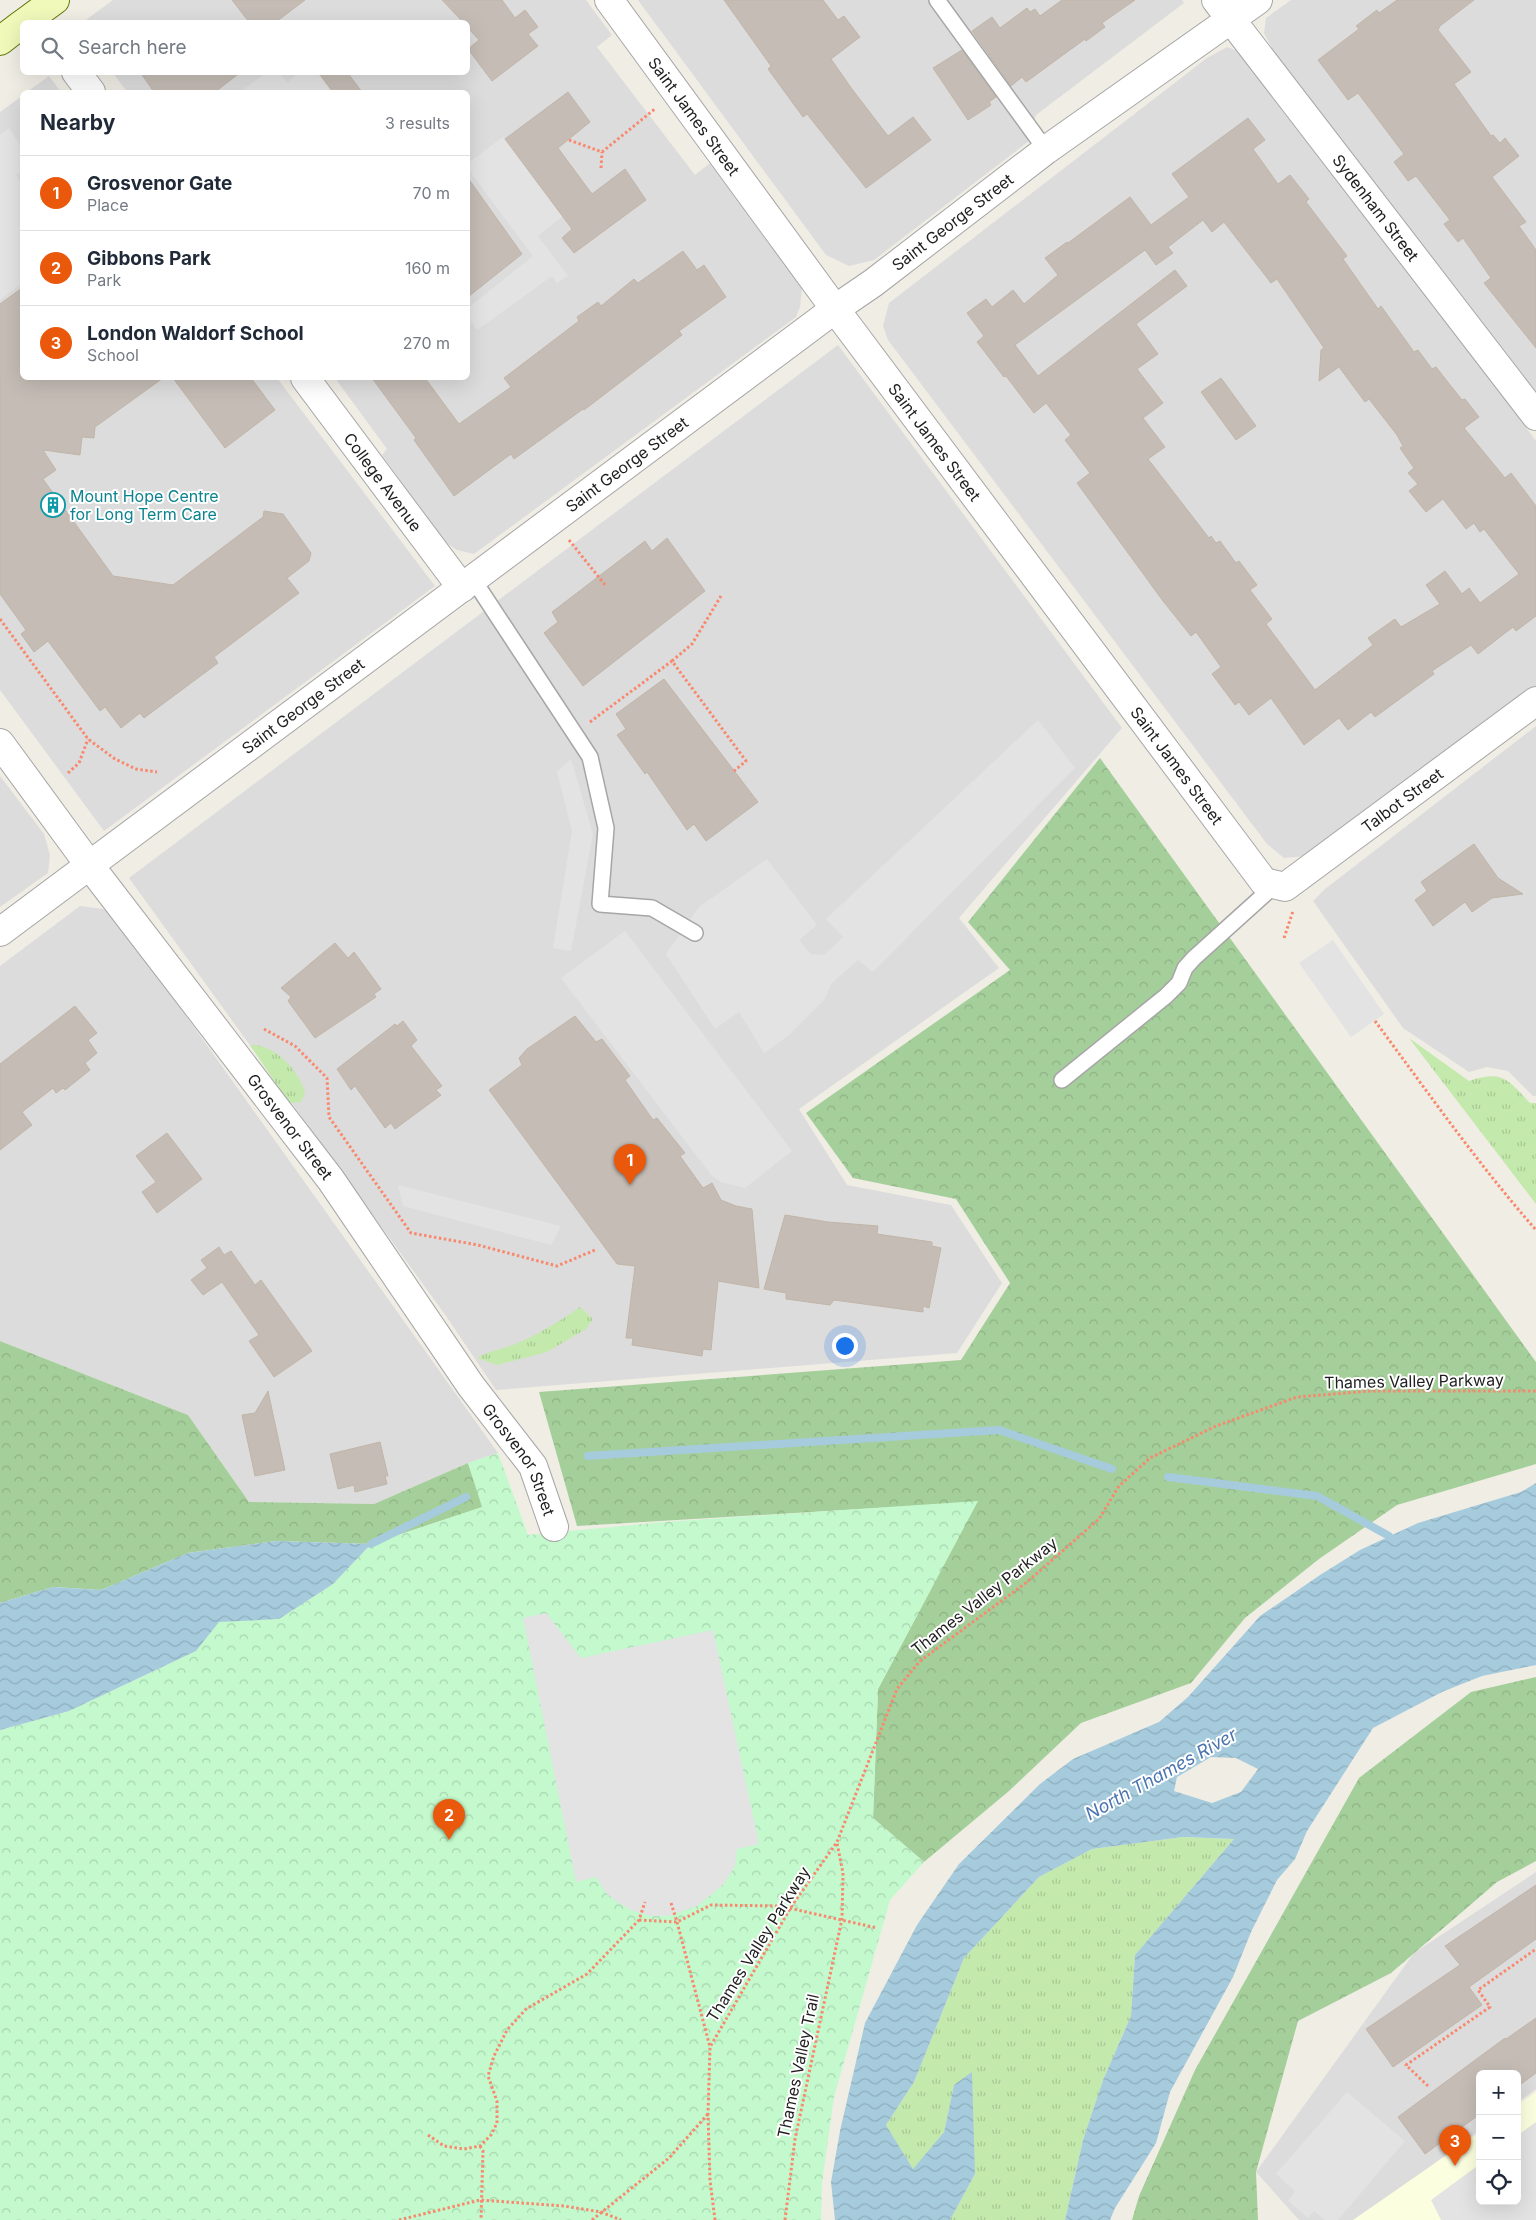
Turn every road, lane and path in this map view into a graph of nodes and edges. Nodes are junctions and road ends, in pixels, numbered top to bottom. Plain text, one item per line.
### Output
1 (608, 0) edge
2 (937, 0) edge
3 (1258, 0) edge
4 (1224, 10) edge
5 (20, 27) edge
6 (0, 41) edge
7 (78, 75) edge
8 (90, 90) edge
9 (676, 92) junction
10 (569, 140) dead end
11 (1046, 150) junction
12 (602, 152) junction
13 (601, 168) dead end
14 (835, 309) junction
15 (306, 380) edge
16 (1536, 416) edge
17 (553, 519) junction
18 (467, 584) junction
19 (605, 585) dead end
20 (721, 596) dead end
21 (0, 619) edge
22 (672, 661) junction
23 (1536, 701) edge
24 (587, 724) dead end
25 (88, 739) junction
26 (0, 743) edge
27 (734, 771) dead end
28 (157, 772) dead end
29 (68, 773) dead end
30 (90, 866) junction
31 (1269, 883) junction
32 (1296, 904) dead end
33 (0, 932) edge
34 (695, 933) dead end
35 (1284, 938) dead end
36 (1375, 1021) dead end
37 (264, 1029) dead end
38 (1062, 1080) dead end
39 (1536, 1230) edge
40 (595, 1250) dead end
41 (1536, 1391) edge
42 (554, 1526) dead end
43 (837, 1842) junction
44 (645, 1902) dead end
45 (670, 1903) dead end
46 (791, 1907) junction
47 (842, 1919) junction
48 (639, 1920) junction
49 (677, 1922) junction
50 (877, 1928) dead end
51 (1536, 1949) edge
52 (710, 2047) junction
53 (1428, 2086) dead end
54 (708, 2114) junction
55 (428, 2135) dead end
56 (480, 2146) junction
57 (480, 2200) junction
58 (601, 2212) junction
59 (399, 2220) edge
60 (481, 2220) edge
61 (592, 2220) edge
62 (621, 2220) edge
63 (715, 2220) edge
64 (785, 2220) edge

1 - 9 street, Saint James Street
2 - 11 lane
3 - 4 street, Saint George Street
4 - 11 street, Saint George Street
4 - 16 street, Sydenham Street
5 - 6 main road
7 - 8 street
9 - 12 path
9 - 14 street, Saint James Street
10 - 12 path
11 - 14 street, Saint George Street
12 - 13 path
14 - 17 street, Saint George Street
14 - 31 street, Saint James Street
15 - 18 street, College Avenue
17 - 18 street, Saint George Street
17 - 19 path
18 - 30 street, Saint George Street
18 - 34 lane
20 - 22 path
21 - 25 path
22 - 24 path
22 - 27 path
23 - 31 street, Talbot Street
25 - 28 path
25 - 29 path
26 - 30 street, Grosvenor Street
30 - 33 street, Saint George Street
30 - 42 street, Grosvenor Street
31 - 38 lane
32 - 35 path
36 - 39 path
37 - 40 path
41 - 43 path, Thames Valley Parkway
43 - 46 path, Thames Valley Parkway
43 - 47 path, Thames Valley Trail
44 - 48 path
45 - 49 path
46 - 47 path
46 - 49 path
46 - 52 path, Thames Valley Parkway
47 - 50 path
47 - 64 path, Thames Valley Trail
48 - 49 path
48 - 56 path
49 - 52 path
51 - 53 path
52 - 54 path, Thames Valley Parkway
54 - 58 path
54 - 63 path, Thames Valley Parkway
55 - 56 path
56 - 57 path
57 - 58 path
57 - 59 path
57 - 60 path
58 - 61 path
58 - 62 path

